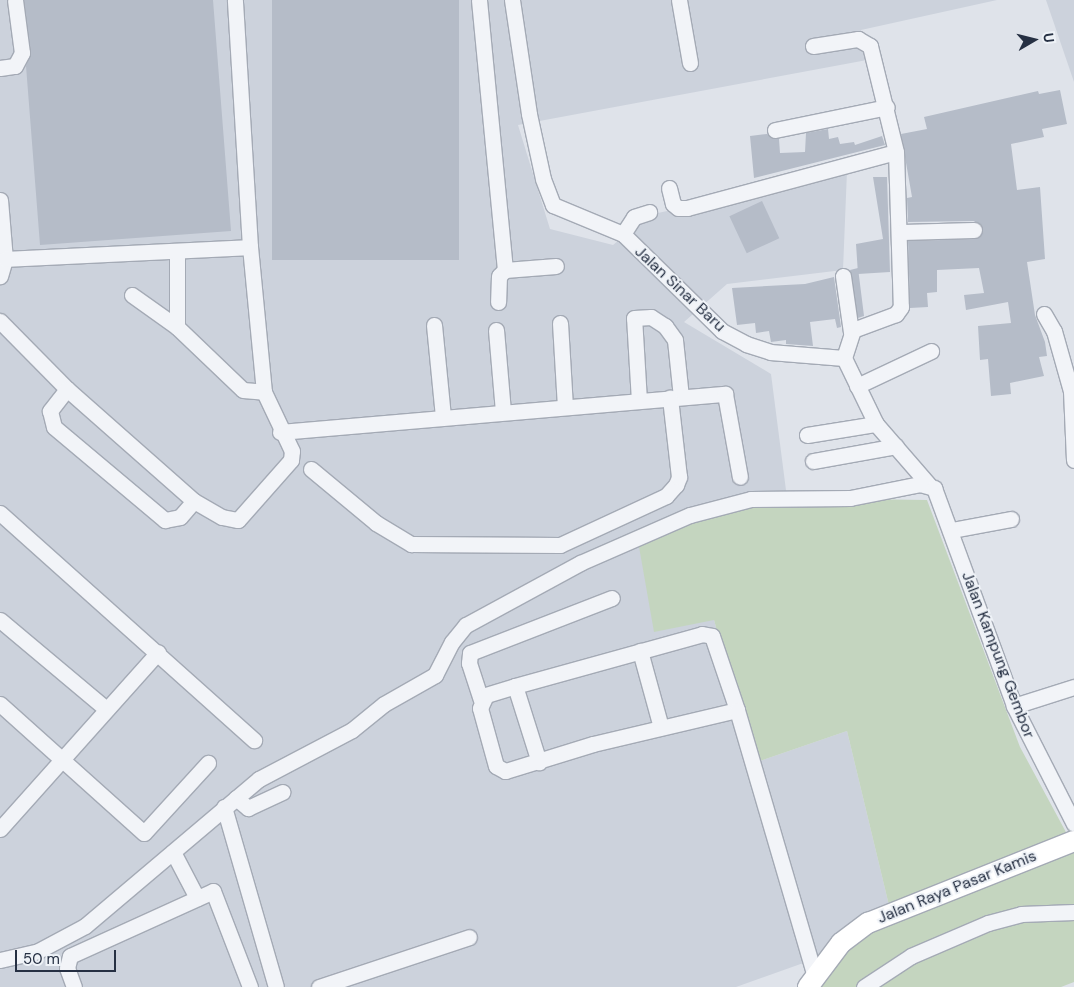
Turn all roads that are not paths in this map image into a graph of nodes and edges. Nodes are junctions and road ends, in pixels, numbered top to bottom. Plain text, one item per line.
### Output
1 (15, 0) edge
2 (235, 0) edge
3 (479, 0) edge
4 (512, 0) edge
5 (679, 0) edge
6 (813, 46) dead end
7 (690, 63) dead end
8 (0, 68) edge
9 (887, 106) junction
10 (775, 130) dead end
11 (896, 152) junction
12 (669, 188) dead end
13 (0, 200) edge
14 (649, 212) dead end
15 (1, 230) edge
16 (974, 230) dead end
17 (901, 232) junction
18 (623, 234) junction
19 (250, 247) junction
20 (176, 252) junction
21 (5, 259) junction
22 (556, 266) dead end
23 (504, 270) junction
24 (0, 276) edge
25 (844, 276) dead end
26 (132, 294) dead end
27 (498, 302) dead end
28 (1044, 314) dead end
29 (0, 321) edge
30 (560, 323) dead end
31 (434, 325) dead end
32 (177, 327) junction
33 (496, 330) dead end
34 (852, 332) junction
35 (932, 351) dead end
36 (844, 358) junction
37 (1068, 361) edge
38 (857, 386) junction
39 (67, 389) junction
40 (264, 392) junction
41 (675, 398) junction
42 (638, 400) junction
43 (565, 406) junction
44 (504, 411) junction
45 (443, 416) junction
46 (1074, 423) edge
47 (876, 424) junction
48 (280, 432) junction
49 (807, 434) dead end
50 (896, 446) junction
51 (1074, 460) edge
52 (813, 462) dead end
53 (311, 469) dead end
54 (740, 477) dead end
55 (929, 485) junction
56 (194, 501) junction
57 (0, 513) edge
58 (1011, 519) dead end
59 (952, 530) junction
60 (612, 598) dead end
61 (0, 620) edge
62 (640, 651) junction
63 (158, 652) junction
64 (515, 686) junction
65 (1074, 687) edge
66 (481, 700) junction
67 (0, 704) edge
68 (1014, 706) junction
69 (105, 708) junction
70 (737, 710) junction
71 (661, 727) junction
72 (254, 740) dead end
73 (62, 757) junction
74 (539, 762) junction
75 (208, 763) dead end
76 (283, 792) dead end
77 (236, 798) junction
78 (224, 807) junction
79 (1074, 824) edge
80 (0, 829) edge
81 (1074, 841) edge
82 (173, 852) junction
83 (197, 898) junction
84 (1074, 912) edge
85 (469, 937) dead end
86 (0, 960) edge
87 (811, 980) edge
88 (74, 987) edge
89 (250, 987) edge
90 (276, 987) edge
91 (319, 987) edge
92 (864, 987) edge

1 - 8 street
2 - 19 street
3 - 23 street
4 - 18 street, Jalan Sinar Baru
5 - 7 street
6 - 9 street
9 - 10 street
9 - 11 street
11 - 12 street
11 - 17 street
13 - 15 street
14 - 18 street
15 - 21 street
16 - 17 street
17 - 34 street
18 - 36 street, Jalan Sinar Baru
19 - 20 street
19 - 40 street
20 - 21 street
20 - 32 street
21 - 24 street
22 - 23 street
23 - 27 street
25 - 34 street
26 - 32 street
28 - 37 street
29 - 39 street
30 - 43 street
31 - 45 street
32 - 40 street
33 - 44 street
34 - 36 street
35 - 38 street
36 - 38 street
37 - 46 street
38 - 47 street
39 - 56 street
39 - 56 street
40 - 48 street
41 - 42 street
41 - 42 street
41 - 53 street
41 - 54 street
42 - 43 street
43 - 44 street
44 - 45 street
45 - 48 street
46 - 51 street
47 - 49 street
47 - 50 street
48 - 56 street
50 - 52 street
50 - 55 street
55 - 59 street, Jalan Kampung Gembor
55 - 77 street
57 - 63 street
58 - 59 street
59 - 68 street, Jalan Kampung Gembor
60 - 66 street
61 - 69 street
62 - 64 street
62 - 70 street
62 - 71 street
63 - 69 street
63 - 72 street
64 - 66 street
64 - 74 street
65 - 68 street
66 - 74 street
67 - 73 street
68 - 79 street, Jalan Kampung Gembor
69 - 73 street
70 - 71 street
70 - 87 street
71 - 74 street
73 - 75 street
73 - 80 street
76 - 77 street
77 - 78 street
78 - 82 street
78 - 90 street
81 - 87 main road, Jalan Raya Pasar Kamis
82 - 83 street
82 - 86 street
83 - 88 street
83 - 89 street
84 - 92 street
85 - 91 street

